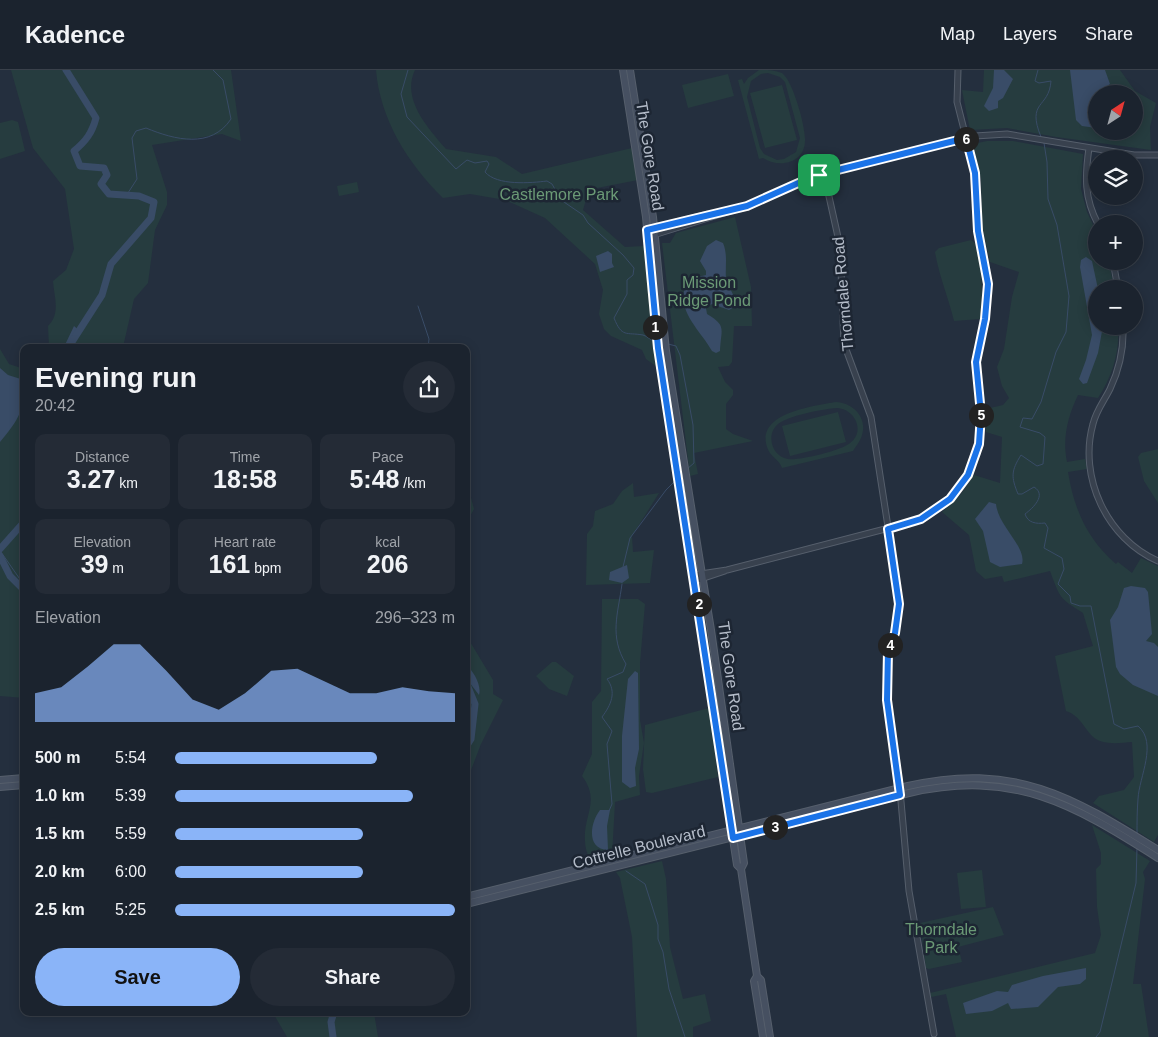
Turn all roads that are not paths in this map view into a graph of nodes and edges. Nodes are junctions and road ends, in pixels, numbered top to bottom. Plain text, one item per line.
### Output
1 (623, 70) edge
2 (630, 70) edge
3 (958, 70) edge
4 (966, 138) junction
5 (1089, 148) junction
6 (1158, 155) edge
7 (824, 174) junction
8 (1094, 215) edge
9 (651, 232) junction
10 (660, 333) junction
11 (1122, 335) edge
12 (888, 529) junction
13 (1158, 561) edge
14 (698, 577) junction
15 (713, 647) junction
16 (706, 648) junction
17 (720, 720) junction
18 (20, 778) edge
19 (0, 780) edge
20 (20, 786) edge
21 (0, 788) edge
22 (900, 788) junction
23 (900, 795) junction
24 (736, 833) junction
25 (1127, 835) junction
26 (1147, 847) junction
27 (1158, 850) edge
28 (1158, 858) edge
29 (607, 865) junction
30 (470, 896) edge
31 (470, 903) edge
32 (757, 976) junction
33 (934, 1034) dead end
34 (763, 1037) edge
35 (770, 1037) edge

1 - 9 main road, The Gore Road
2 - 9 main road, The Gore Road
3 - 4 street
4 - 5 street
4 - 7 street
4 - 12 street
5 - 6 street
5 - 8 street
7 - 9 street
7 - 12 street, Thorndale Road
9 - 10 main road, The Gore Road
10 - 14 main road, The Gore Road
10 - 14 main road, The Gore Road
11 - 13 street
12 - 14 street
12 - 22 street, Thorndale Road
14 - 15 main road, The Gore Road
14 - 16 main road, The Gore Road
15 - 16 main road
15 - 17 main road, The Gore Road
16 - 17 main road, The Gore Road
17 - 24 main road, The Gore Road
18 - 19 main road
20 - 21 main road
22 - 23 street, Thorndale Road
22 - 24 main road, Cottrelle Boulevard
22 - 25 main road, Cottrelle Boulevard
23 - 24 main road, Cottrelle Boulevard
23 - 25 main road, Cottrelle Boulevard
23 - 33 street, Thorndale Road
24 - 29 main road, Cottrelle Boulevard
24 - 32 main road, The Gore Road
25 - 26 main road, Cottrelle Boulevard
26 - 27 main road, Cottrelle Boulevard
26 - 28 main road, Cottrelle Boulevard
29 - 30 main road, Cottrelle Boulevard
29 - 31 main road, Cottrelle Boulevard
32 - 34 main road, The Gore Road
32 - 35 main road, The Gore Road

